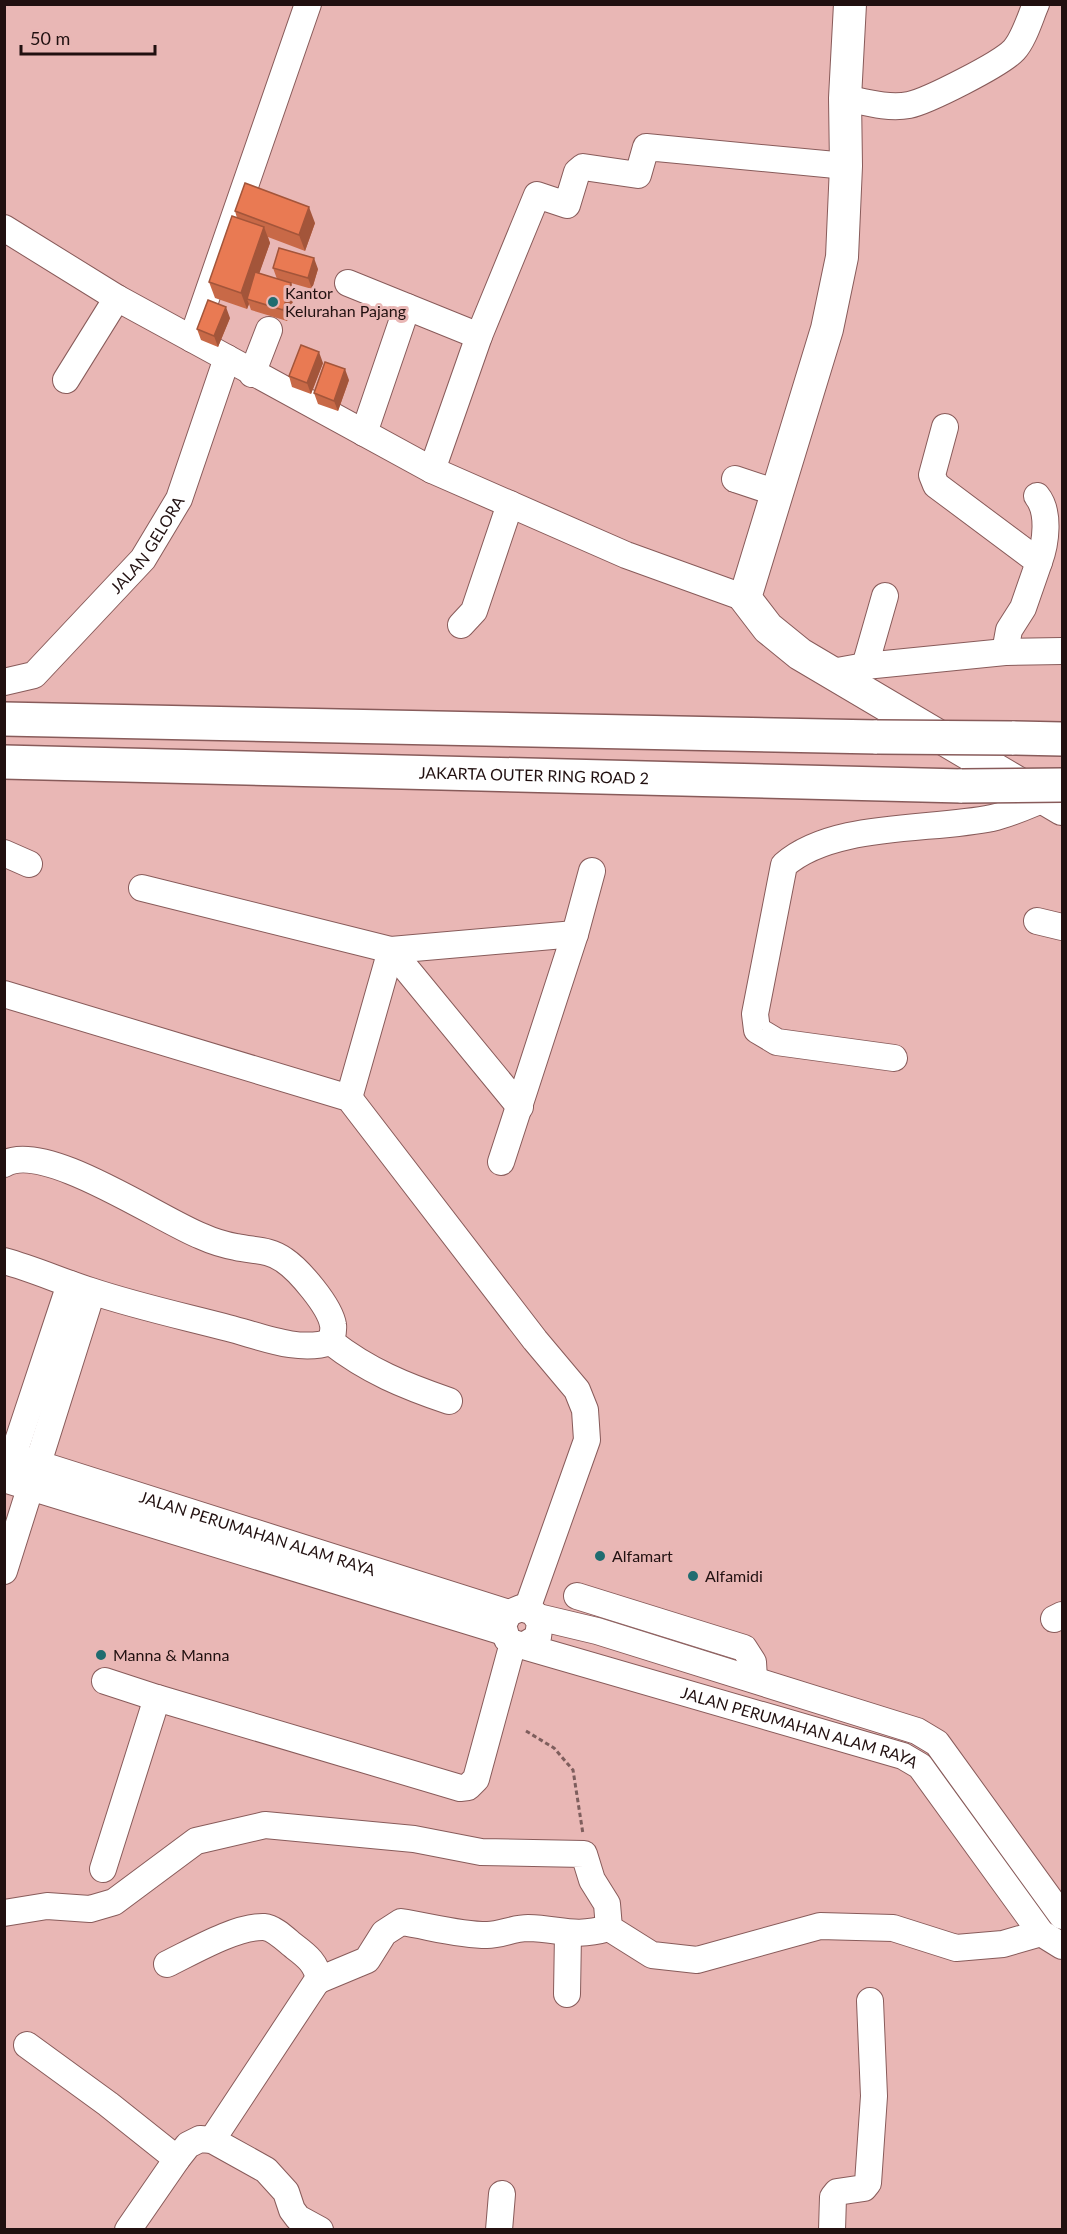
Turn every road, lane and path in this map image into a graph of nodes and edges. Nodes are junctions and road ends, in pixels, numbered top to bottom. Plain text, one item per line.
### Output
1 (308, 4) edge
2 (850, 4) edge
3 (1036, 4) edge
4 (845, 99) junction
5 (846, 166) junction
6 (4, 228) edge
7 (348, 283) dead end
8 (117, 298) junction
9 (407, 307) junction
10 (269, 330) dead end
11 (479, 336) junction
12 (192, 339) junction
13 (227, 358) junction
14 (252, 374) junction
15 (66, 381) dead end
16 (945, 427) dead end
17 (364, 433) junction
18 (432, 470) junction
19 (735, 479) dead end
20 (777, 493) junction
21 (1037, 496) dead end
22 (510, 504) junction
23 (1039, 562) junction
24 (885, 596) dead end
25 (745, 598) junction
26 (461, 624) dead end
27 (1062, 651) edge
28 (1005, 652) junction
29 (865, 666) junction
30 (832, 672) junction
31 (4, 682) edge
32 (4, 719) edge
33 (1062, 739) edge
34 (4, 762) edge
35 (1056, 798) edge
36 (4, 853) edge
37 (29, 864) dead end
38 (592, 871) dead end
39 (142, 888) dead end
40 (1037, 921) dead end
41 (1062, 927) edge
42 (575, 934) junction
43 (391, 950) junction
44 (4, 994) edge
45 (894, 1058) dead end
46 (349, 1098) junction
47 (520, 1107) junction
48 (501, 1162) dead end
49 (4, 1164) edge
50 (4, 1260) edge
51 (81, 1288) junction
52 (331, 1342) junction
53 (449, 1401) dead end
54 (6, 1470) edge
55 (34, 1475) junction
56 (4, 1571) edge
57 (577, 1596) dead end
58 (605, 1603) junction
59 (519, 1626) junction
60 (680, 1627) junction
61 (597, 1631) junction
62 (673, 1654) junction
63 (754, 1679) junction
64 (105, 1681) dead end
65 (156, 1698) junction
66 (526, 1731) dead end
67 (917, 1731) junction
68 (903, 1756) junction
69 (588, 1866) junction
70 (103, 1869) dead end
71 (4, 1913) edge
72 (1062, 1916) edge
73 (609, 1928) junction
74 (568, 1934) junction
75 (1052, 1940) edge
76 (167, 1964) dead end
77 (319, 1980) junction
78 (567, 1994) dead end
79 (870, 2001) dead end
80 (27, 2045) dead end
81 (212, 2140) junction
82 (177, 2159) junction
83 (502, 2194) dead end
84 (128, 2229) edge
85 (320, 2229) edge
86 (499, 2229) edge
87 (832, 2229) edge

1 - 12 street
2 - 4 main road
3 - 4 street
4 - 5 main road
5 - 11 street
5 - 20 main road
6 - 8 street
7 - 9 street
8 - 12 street
8 - 15 street
9 - 11 street
9 - 17 street
10 - 14 street
11 - 18 street
12 - 13 street
13 - 14 street
13 - 31 street, JALAN GELORA
14 - 17 street
16 - 23 street
17 - 18 street
18 - 22 street
19 - 20 street
20 - 25 main road
21 - 23 street
22 - 25 street
22 - 26 street
23 - 28 street
24 - 29 street
25 - 30 main road
27 - 28 street
28 - 29 street
29 - 30 street
30 - 35 main road
32 - 33 highway, bridge
34 - 35 highway, JAKARTA OUTER RING ROAD 2, bridge
35 - 45 street
36 - 37 street
38 - 42 street
39 - 43 street
40 - 41 street
42 - 43 street
42 - 47 street
43 - 46 street
43 - 47 street
44 - 46 street
46 - 59 street
47 - 48 street
49 - 52 street
50 - 51 street
51 - 52 street
51 - 54 street
51 - 55 street
52 - 53 street
54 - 55 street, JALAN PERUMAHAN ALAM RAYA
55 - 56 street
55 - 59 street, JALAN PERUMAHAN ALAM RAYA
57 - 58 street
58 - 60 street
58 - 61 street
59 - 61 street, JALAN PERUMAHAN ALAM RAYA
59 - 65 street
59 - 68 street, JALAN PERUMAHAN ALAM RAYA
60 - 62 street
60 - 63 street
61 - 62 street, JALAN PERUMAHAN ALAM RAYA
62 - 63 street, JALAN PERUMAHAN ALAM RAYA
63 - 67 street, JALAN PERUMAHAN ALAM RAYA
64 - 65 street
65 - 70 street
66 - 69 path
67 - 68 street
67 - 72 street, JALAN PERUMAHAN ALAM RAYA
68 - 75 street, JALAN PERUMAHAN ALAM RAYA
69 - 71 street
69 - 73 street
73 - 74 street
73 - 75 street
74 - 77 street
74 - 78 street
76 - 77 street
77 - 81 street
79 - 87 street
80 - 82 street
81 - 82 street
81 - 85 street
82 - 84 street
83 - 86 street

